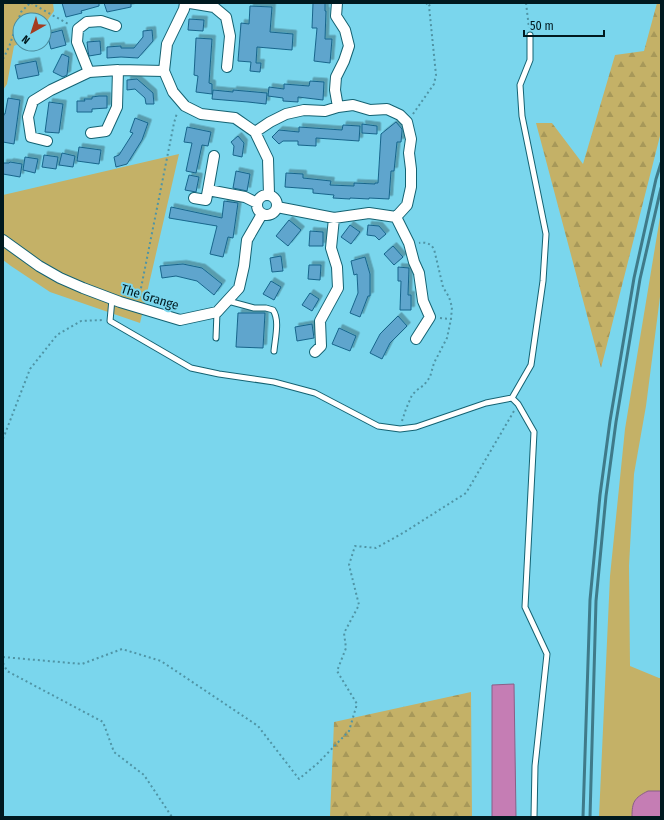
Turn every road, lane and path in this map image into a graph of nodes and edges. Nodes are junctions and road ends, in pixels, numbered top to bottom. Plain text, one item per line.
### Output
1 (30, 3) edge
2 (185, 3) edge
3 (190, 3) edge
4 (337, 3) edge
5 (426, 3) edge
6 (431, 3) edge
7 (526, 3) edge
8 (429, 6) junction
9 (116, 26) dead end
10 (78, 29) junction
11 (530, 35) joint
12 (3, 59) edge
13 (227, 67) dead end
14 (118, 70) junction
15 (164, 71) junction
16 (89, 72) junction
17 (181, 101) junction
18 (338, 107) junction
19 (407, 122) junction
20 (254, 132) junction
21 (91, 133) dead end
22 (47, 141) dead end
23 (214, 156) dead end
24 (208, 190) junction
25 (269, 194) junction
26 (194, 198) dead end
27 (257, 203) junction
28 (277, 207) junction
29 (262, 214) junction
30 (396, 217) junction
31 (334, 218) junction
32 (3, 240) edge
33 (426, 242) dead end
34 (112, 299) junction
35 (138, 300) dead end
36 (227, 300) junction
37 (217, 312) junction
38 (110, 321) junction
39 (216, 338) dead end
40 (416, 339) dead end
41 (274, 352) dead end
42 (315, 352) dead end
43 (512, 398) junction
44 (518, 404) junction
45 (400, 429) junction
46 (3, 439) edge
47 (3, 657) edge
48 (3, 663) edge
49 (172, 817) edge
50 (534, 817) edge

1 - 10 path
1 - 12 path
2 - 15 street
3 - 13 street
4 - 18 street
5 - 8 path
6 - 8 path
7 - 11 path
8 - 19 path
9 - 10 street
10 - 16 street
11 - 43 lane
14 - 15 street
14 - 16 street
14 - 21 street
15 - 17 street
16 - 22 street
17 - 20 street
17 - 35 path
18 - 19 street
18 - 20 street
19 - 30 street
20 - 25 street
23 - 24 street
24 - 26 street
24 - 27 street
25 - 27 street
25 - 28 street
27 - 29 street
28 - 29 street
28 - 31 street
29 - 36 street
30 - 31 street
30 - 40 street
31 - 42 street
32 - 34 street, The Grange
33 - 45 path
34 - 37 street, The Grange
34 - 38 lane
36 - 37 street
36 - 41 lane
37 - 39 lane
38 - 45 lane
38 - 46 path
43 - 44 lane
43 - 45 lane
44 - 47 path
44 - 50 lane
48 - 49 path

